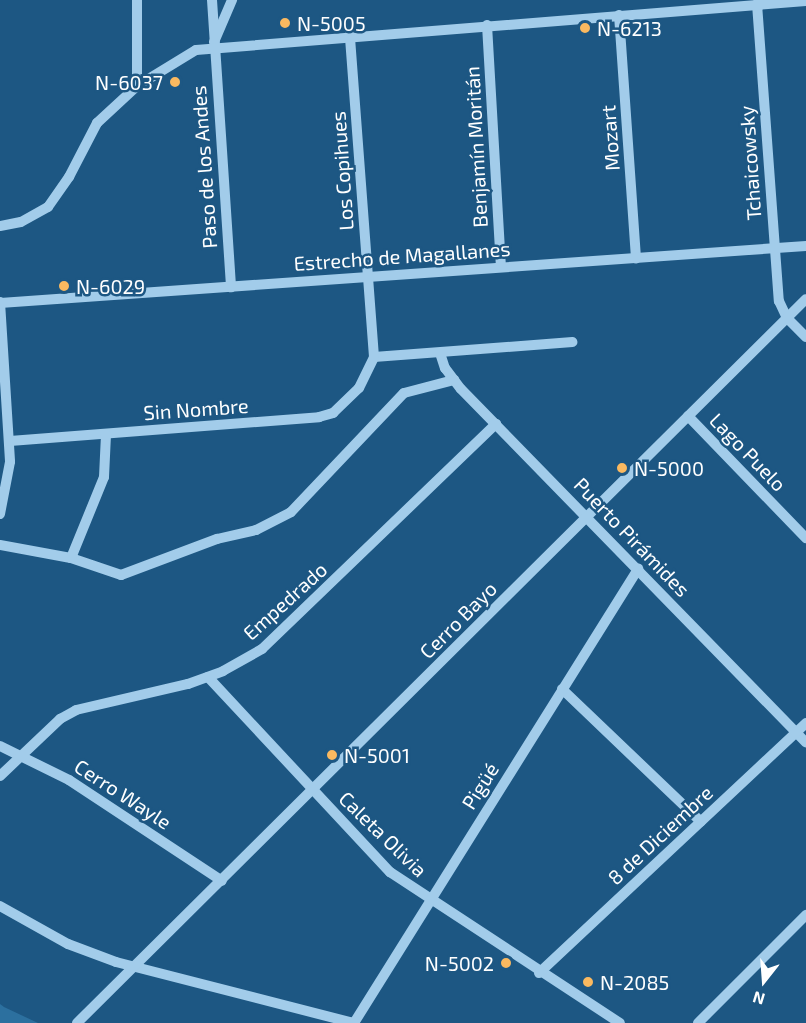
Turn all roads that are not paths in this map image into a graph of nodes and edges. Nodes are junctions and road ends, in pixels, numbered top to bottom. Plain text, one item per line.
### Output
1 (136, 0) edge
2 (212, 0) edge
3 (232, 0) edge
4 (806, 1) edge
5 (757, 4) junction
6 (619, 15) junction
7 (487, 25) junction
8 (350, 35) junction
9 (213, 46) junction
10 (137, 86) junction
11 (0, 226) edge
12 (806, 246) edge
13 (774, 249) junction
14 (636, 258) junction
15 (501, 267) junction
16 (368, 277) junction
17 (231, 286) junction
18 (806, 299) edge
19 (0, 303) edge
20 (787, 318) junction
21 (806, 337) edge
22 (572, 342) dead end
23 (440, 353) junction
24 (374, 357) junction
25 (368, 375) joint
26 (454, 380) junction
27 (688, 416) junction
28 (496, 424) junction
29 (106, 434) junction
30 (9, 441) junction
31 (0, 514) edge
32 (587, 517) junction
33 (806, 538) edge
34 (0, 544) edge
35 (71, 558) junction
36 (638, 569) junction
37 (208, 677) junction
38 (562, 689) junction
39 (806, 723) edge
40 (796, 732) junction
41 (806, 741) edge
42 (0, 746) edge
43 (20, 756) junction
44 (0, 776) edge
45 (313, 790) junction
46 (701, 822) junction
47 (222, 880) junction
48 (430, 901) junction
49 (0, 906) edge
50 (806, 915) edge
51 (135, 967) junction
52 (540, 973) junction
53 (77, 1023) edge
54 (354, 1023) edge
55 (620, 1023) edge
56 (698, 1023) edge

1 - 10 street
2 - 9 street, Paso de los Andes
3 - 9 street, Paso de los Andes
4 - 5 street
5 - 6 street
5 - 13 street, Tchaicowsky
6 - 7 street
6 - 14 street, Mozart
7 - 8 street
7 - 15 street, Benjamín Moritán
8 - 9 street
8 - 16 street, Los Copihues
9 - 10 street
9 - 17 street, Paso de los Andes
10 - 11 street
12 - 13 street, Estrecho de Magallanes
13 - 14 street, Estrecho de Magallanes
13 - 20 street, Tchaicowsky
14 - 15 street, Estrecho de Magallanes
15 - 16 street, Estrecho de Magallanes
16 - 17 street, Estrecho de Magallanes
16 - 24 street, Los Copihues
17 - 19 street, Estrecho de Magallanes
18 - 20 street, Cerro Bayo
19 - 30 street
20 - 21 street
20 - 27 street, Cerro Bayo
22 - 23 street
23 - 24 street
23 - 26 street, Puerto Pirámides
24 - 25 street, Los Copihues
25 - 29 street, Sin Nombre
26 - 28 street, Puerto Pirámides
26 - 35 street
27 - 32 street, Cerro Bayo
27 - 33 street, Lago Puelo
28 - 32 street, Puerto Pirámides
28 - 37 street, Empedrado
29 - 30 street, Sin Nombre
29 - 35 street
30 - 31 street
32 - 36 street, Puerto Pirámides
32 - 45 street, Cerro Bayo
34 - 35 street
36 - 38 street, Pigüé
36 - 40 street, Puerto Pirámides
37 - 43 street, Empedrado
37 - 45 street, Caleta Olivia
38 - 46 street
38 - 48 street, Pigüé
39 - 40 street, 8 de Diciembre
40 - 41 street, Puerto Pirámides
40 - 46 street, 8 de Diciembre
42 - 43 street, Cerro Wayle
43 - 44 street, Empedrado
43 - 47 street, Cerro Wayle
45 - 47 street, Cerro Bayo
45 - 48 street, Caleta Olivia
46 - 52 street, 8 de Diciembre
47 - 51 street, Cerro Bayo
48 - 52 street, Caleta Olivia
48 - 54 street, Pigüé
49 - 51 street
50 - 56 street
51 - 53 street, Cerro Bayo
51 - 54 street
52 - 55 street, Caleta Olivia

